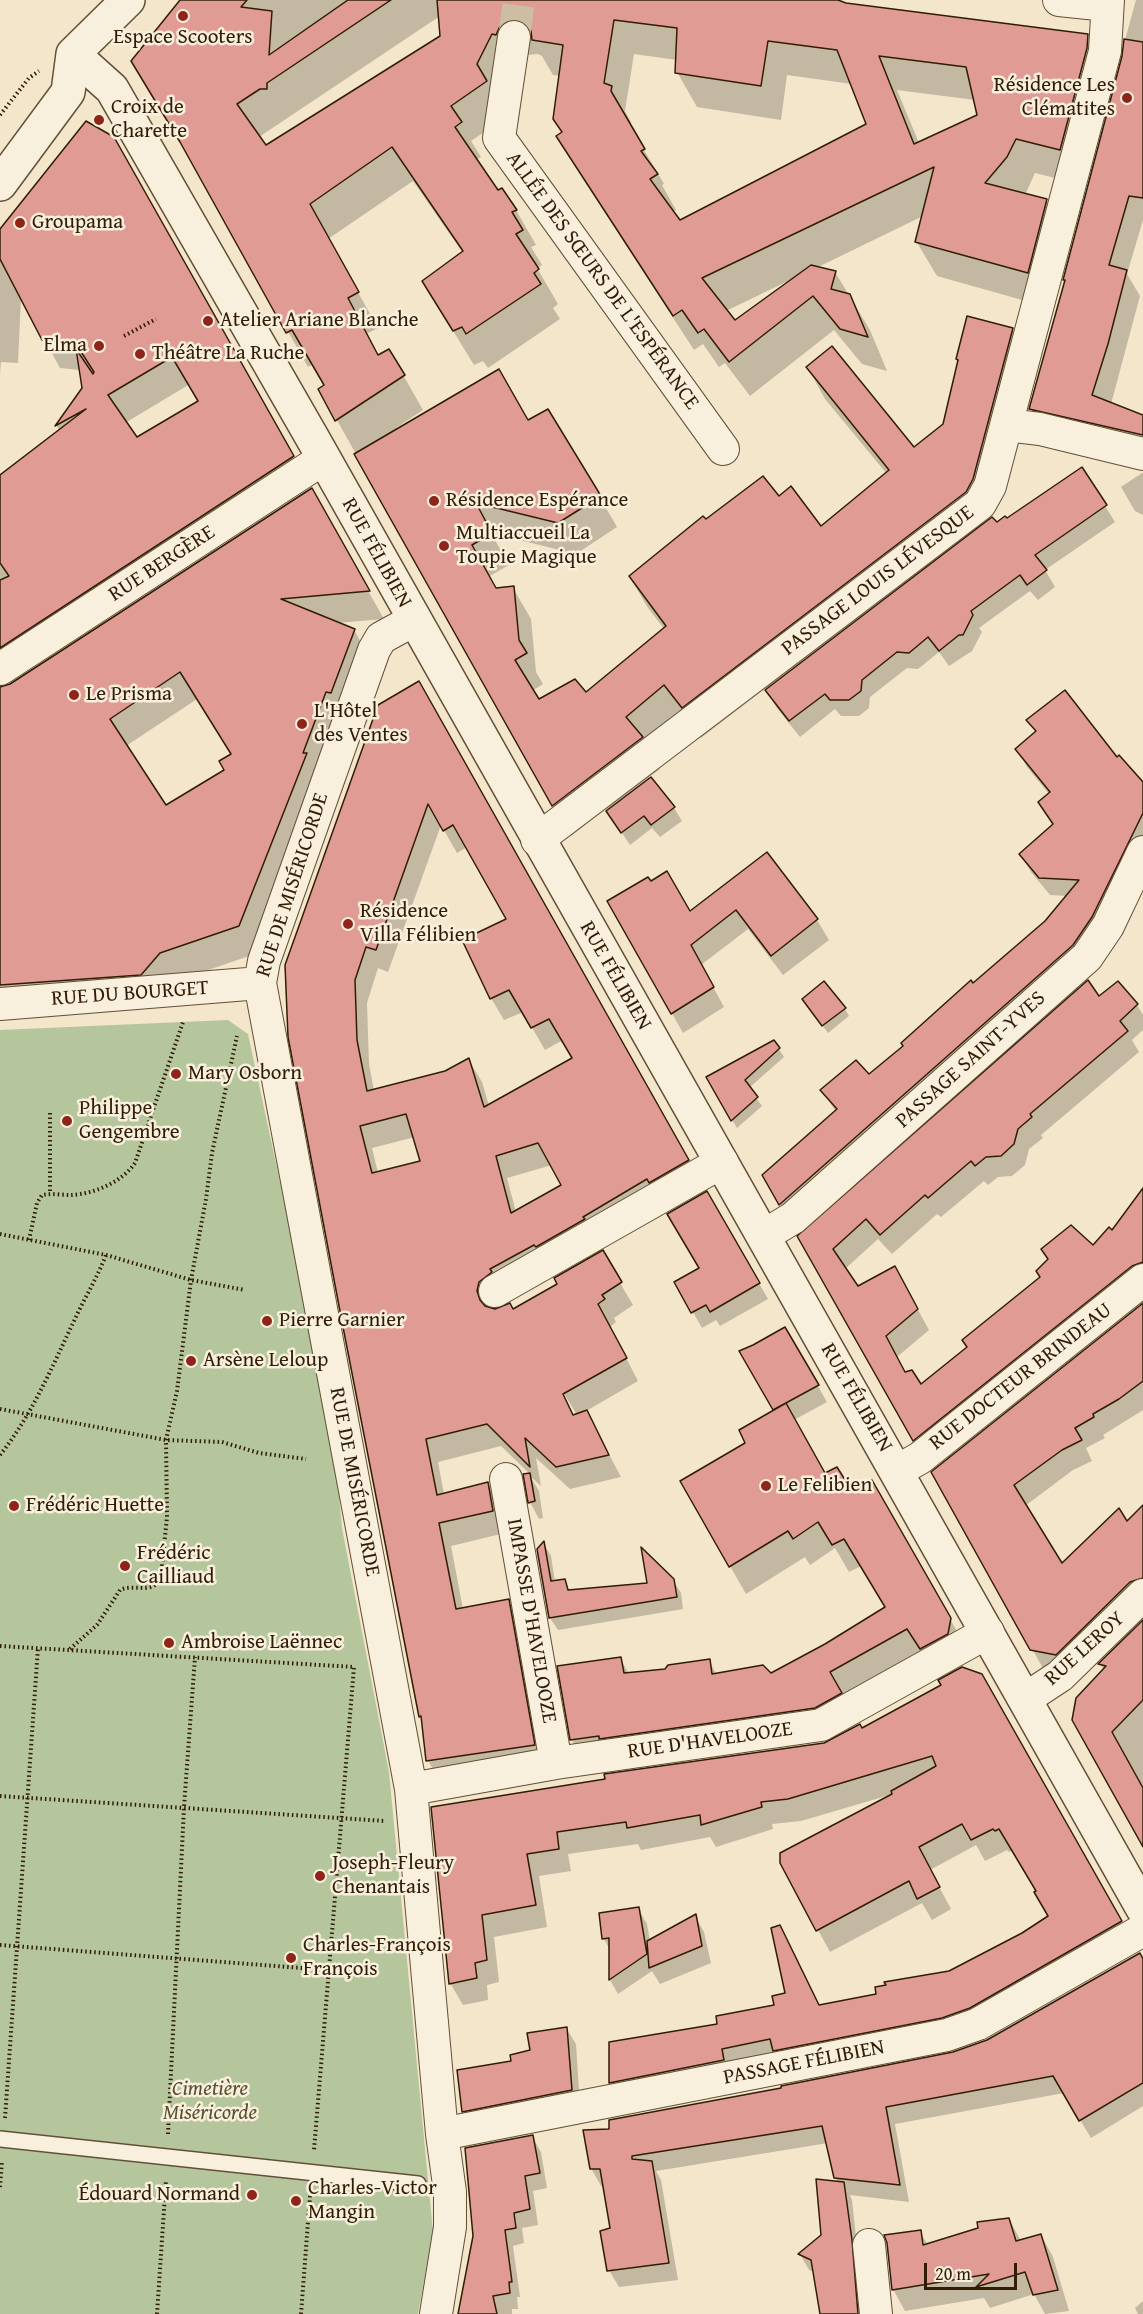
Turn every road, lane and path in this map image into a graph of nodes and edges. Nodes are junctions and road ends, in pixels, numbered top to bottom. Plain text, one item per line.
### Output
1 (128, 0) edge
2 (1059, 0) edge
3 (1107, 3) edge
4 (514, 37) tunnel mouth
5 (73, 54) junction
6 (0, 115) edge
7 (0, 184) edge
8 (156, 319) dead end
9 (124, 336) dead end
10 (1007, 425) junction
11 (723, 449) dead end
12 (1143, 454) edge
13 (323, 459) junction
14 (414, 620) junction
15 (0, 669) edge
16 (537, 840) junction
17 (1143, 852) edge
18 (262, 997) junction
19 (0, 1004) edge
20 (183, 1022) dead end
21 (50, 1113) dead end
22 (722, 1162) junction
23 (50, 1194) junction
24 (0, 1234) edge
25 (763, 1236) junction
26 (29, 1240) junction
27 (106, 1255) junction
28 (191, 1280) junction
29 (1143, 1280) edge
30 (245, 1290) dead end
31 (495, 1291) dead end
32 (0, 1409) edge
33 (28, 1414) junction
34 (166, 1440) junction
35 (0, 1455) edge
36 (306, 1459) dead end
37 (897, 1471) junction
38 (506, 1479) dead end
39 (1143, 1595) edge
40 (988, 1632) junction
41 (0, 1646) edge
42 (38, 1648) junction
43 (69, 1650) junction
44 (195, 1657) junction
45 (1025, 1699) junction
46 (556, 1763) junction
47 (411, 1789) junction
48 (0, 1796) edge
49 (27, 1798) junction
50 (184, 1807) junction
51 (341, 1818) junction
52 (387, 1821) dead end
53 (1143, 1909) edge
54 (1143, 1930) edge
55 (0, 1945) edge
56 (17, 1946) junction
57 (177, 1959) junction
58 (328, 1970) junction
59 (442, 2134) junction
60 (2, 2139) edge
61 (167, 2157) junction
62 (312, 2172) junction
63 (418, 2184) dead end
64 (869, 2245) dead end
65 (157, 2314) edge
66 (301, 2314) edge
67 (436, 2314) edge
68 (876, 2314) edge

1 - 5 street
2 - 3 street
3 - 10 street, PASSAGE LOUIS LÉVESQUE
4 - 11 street, ALLÉE DES SŒURS DE L'ESPÉRANCE
5 - 6 path
5 - 7 street
5 - 13 street, RUE FÉLIBIEN
8 - 9 path
10 - 12 street
10 - 16 street, PASSAGE LOUIS LÉVESQUE
13 - 14 street, RUE FÉLIBIEN
13 - 15 street, RUE BERGÈRE
14 - 16 street, RUE FÉLIBIEN
14 - 18 street, RUE DE MISÉRICORDE
16 - 22 street, RUE FÉLIBIEN
17 - 25 street, PASSAGE SAINT-YVES
18 - 19 street, RUE DU BOURGET
18 - 28 path
18 - 47 street, RUE DE MISÉRICORDE
20 - 23 path
21 - 23 path
22 - 25 street, RUE FÉLIBIEN
22 - 31 street
23 - 26 path
24 - 26 path
25 - 37 street, RUE FÉLIBIEN
26 - 27 path
27 - 28 path
27 - 33 path
28 - 30 path
28 - 34 path
29 - 37 street, RUE DOCTEUR BRINDEAU
32 - 33 path
33 - 34 path
33 - 35 path
34 - 36 path
34 - 43 path
37 - 40 street, RUE FÉLIBIEN
38 - 46 street, IMPASSE D'HAVELOOZE
39 - 45 street, RUE LEROY
40 - 45 street, RUE FÉLIBIEN
40 - 46 street, RUE D'HAVELOOZE
41 - 42 path
42 - 43 path
42 - 49 path
43 - 44 path
44 - 50 path
44 - 51 path
45 - 53 street, RUE FÉLIBIEN
46 - 47 street, RUE D'HAVELOOZE
47 - 59 street, RUE DE MISÉRICORDE
48 - 49 path
49 - 50 path
49 - 56 path
50 - 51 path
50 - 57 path
51 - 52 path
51 - 58 path
54 - 59 street, PASSAGE FÉLIBIEN
55 - 56 path
56 - 57 path
56 - 60 path
57 - 58 path
57 - 61 path
58 - 62 path
59 - 67 street, RUE DE MISÉRICORDE
60 - 61 lane
61 - 62 lane
61 - 65 path
62 - 63 lane
62 - 66 path
64 - 68 street

